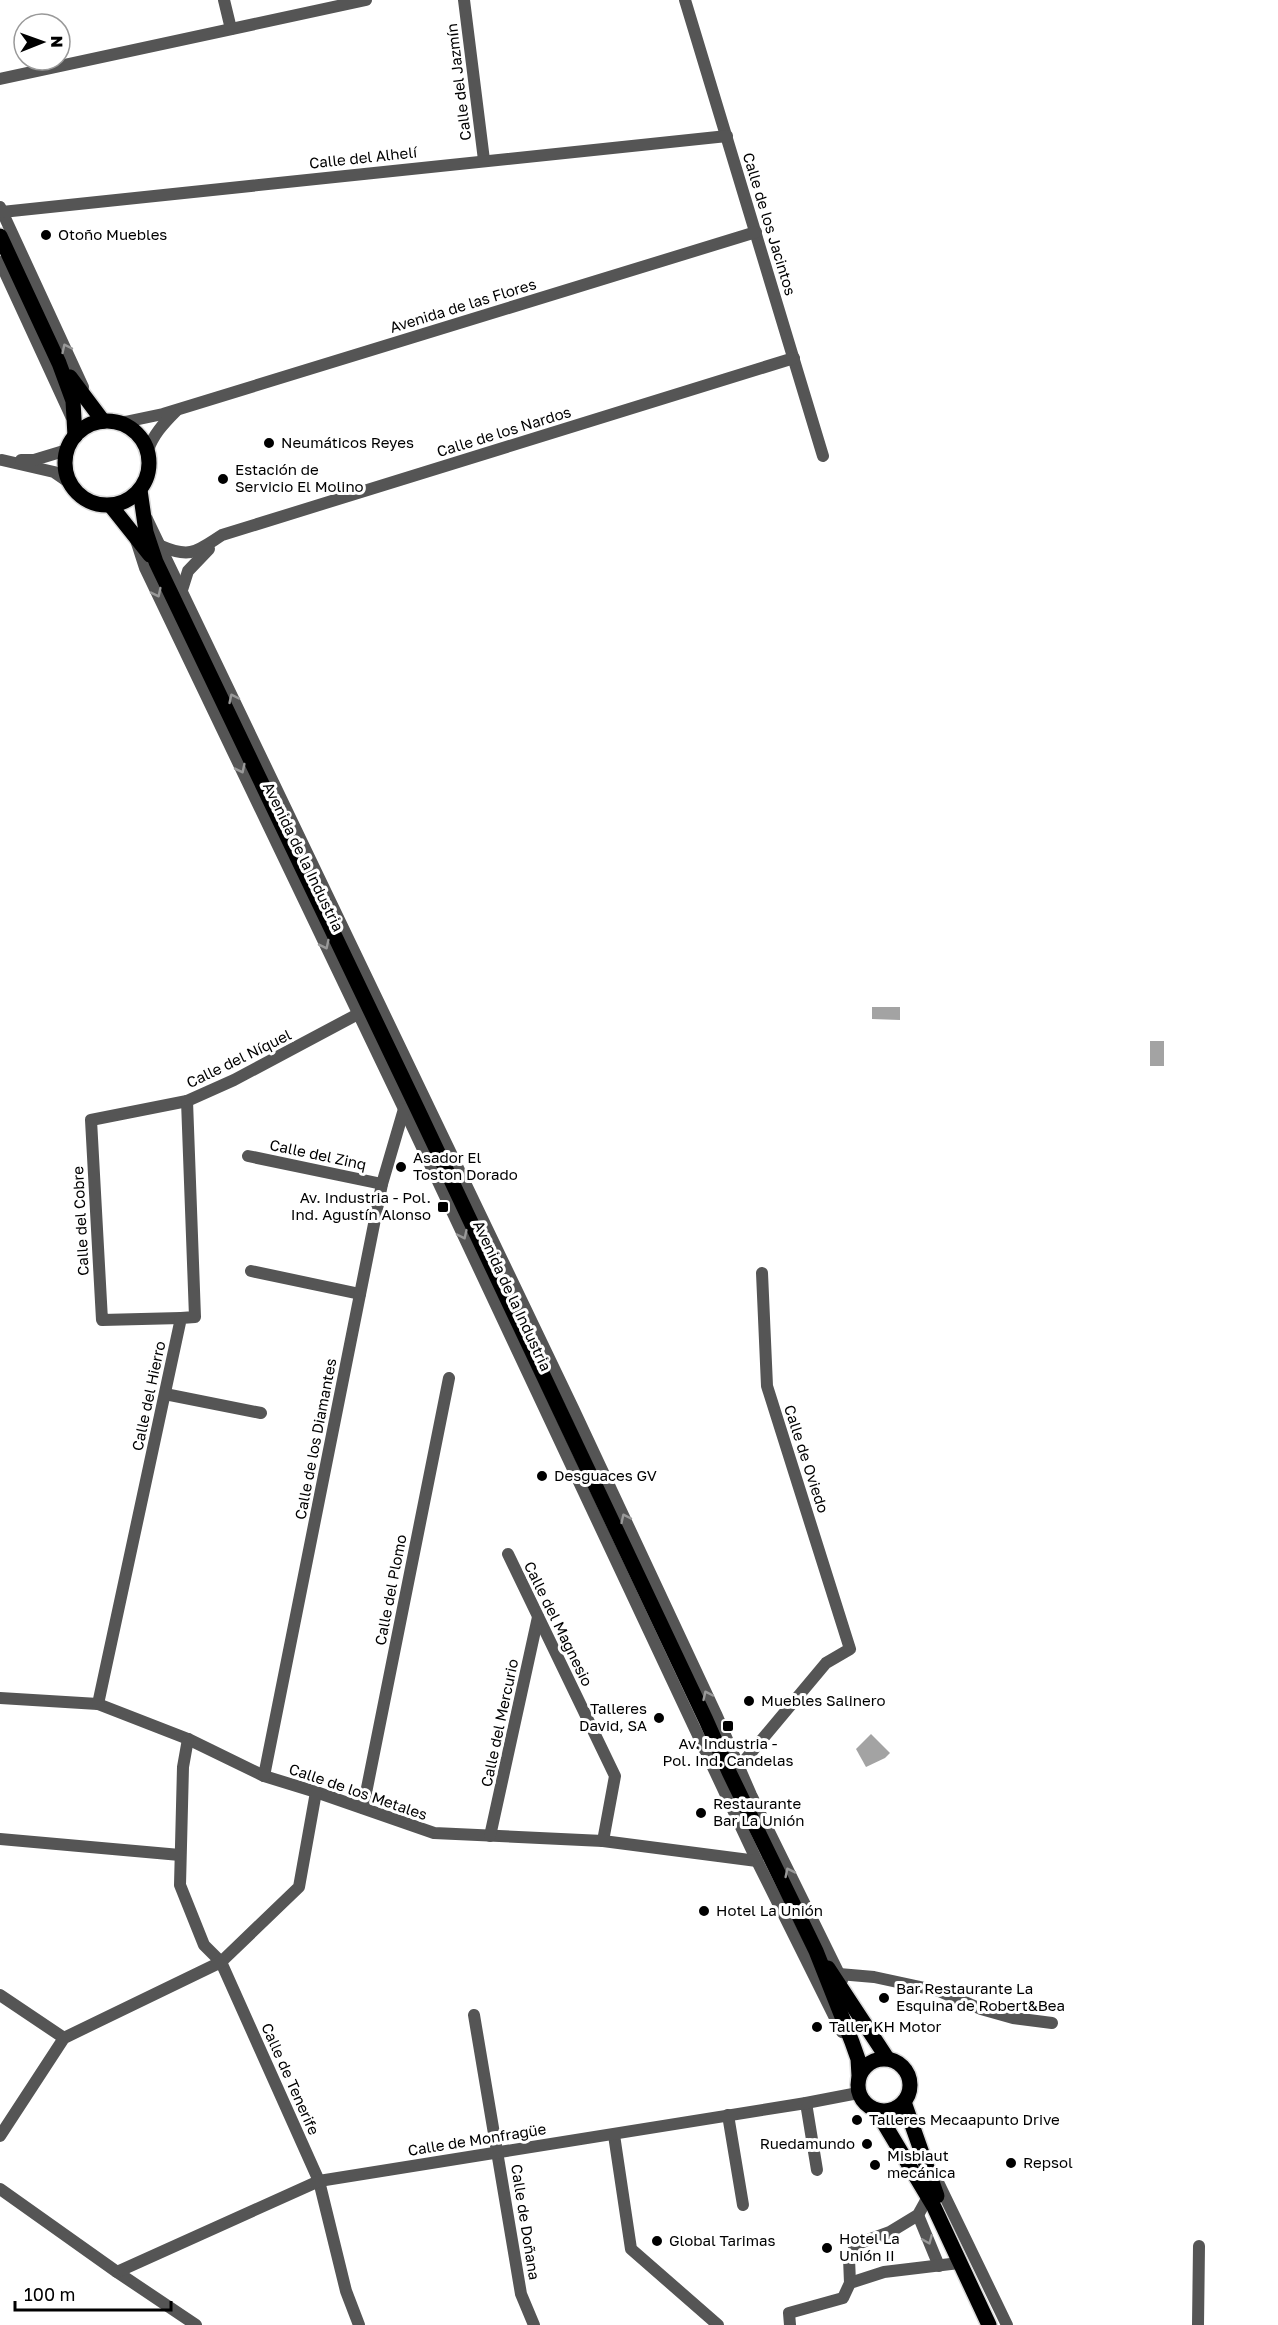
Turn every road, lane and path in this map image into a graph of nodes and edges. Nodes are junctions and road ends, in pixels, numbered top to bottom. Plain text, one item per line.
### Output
1 (224, 0) edge
2 (366, 0) edge
3 (464, 0) edge
4 (685, 0) edge
5 (231, 29) junction
6 (0, 79) edge
7 (727, 136) junction
8 (484, 160) junction
9 (1, 209) edge
10 (756, 232) junction
11 (0, 236) edge
12 (0, 262) edge
13 (794, 358) junction
14 (59, 363) junction
15 (89, 402) junction
16 (179, 408) junction
17 (104, 421) junction
18 (120, 423) junction
19 (75, 430) junction
20 (67, 450) junction
21 (147, 453) junction
22 (824, 456) dead end
23 (70, 483) junction
24 (140, 490) junction
25 (111, 506) junction
26 (142, 508) junction
27 (222, 535) junction
28 (136, 539) junction
29 (161, 546) junction
30 (156, 562) junction
31 (182, 590) junction
32 (358, 1014) junction
33 (187, 1101) junction
34 (404, 1109) junction
35 (91, 1120) joint
36 (248, 1156) dead end
37 (382, 1184) junction
38 (251, 1271) dead end
39 (762, 1273) dead end
40 (360, 1294) junction
41 (181, 1318) junction
42 (448, 1378) dead end
43 (165, 1394) junction
44 (261, 1413) dead end
45 (508, 1554) dead end
46 (538, 1617) junction
47 (0, 1698) edge
48 (98, 1704) junction
49 (188, 1739) junction
50 (739, 1767) junction
51 (264, 1776) junction
52 (316, 1792) junction
53 (363, 1808) junction
54 (490, 1836) junction
55 (0, 1839) edge
56 (603, 1841) junction
57 (180, 1855) junction
58 (757, 1861) junction
59 (816, 1951) junction
60 (221, 1962) junction
61 (839, 1974) junction
62 (0, 1995) edge
63 (850, 2000) junction
64 (474, 2015) dead end
65 (1052, 2023) dead end
66 (64, 2038) junction
67 (887, 2058) junction
68 (858, 2072) junction
69 (858, 2093) junction
70 (904, 2102) junction
71 (806, 2103) junction
72 (876, 2110) junction
73 (728, 2115) junction
74 (614, 2135) junction
75 (0, 2136) edge
76 (920, 2149) junction
77 (498, 2152) junction
78 (817, 2170) dead end
79 (319, 2181) junction
80 (0, 2189) edge
81 (928, 2197) junction
82 (743, 2205) dead end
83 (918, 2215) junction
84 (1199, 2246) dead end
85 (959, 2263) junction
86 (939, 2266) junction
87 (117, 2272) junction
88 (850, 2283) junction
89 (196, 2325) edge
90 (359, 2325) edge
91 (534, 2325) edge
92 (718, 2325) edge
93 (790, 2325) edge
94 (989, 2325) edge
95 (997, 2325) edge
96 (1007, 2325) edge
97 (1198, 2325) edge

1 - 5 street
2 - 5 street
3 - 8 street, Calle del Jazmín
4 - 7 street, Calle de los Jacintos
5 - 6 street
7 - 8 street, Calle del Alhelí
7 - 10 street, Calle de los Jacintos
8 - 9 street, Calle del Alhelí
15 -> 9 street
10 - 13 street, Calle de los Jacintos
10 - 16 street, Avenida de las Flores
11 - 14 main road
12 - 19 street
13 - 22 street, Calle de los Jacintos
13 - 27 street, Calle de los Nardos
14 - 15 main road
14 - 19 main road
15 - 17 main road
16 - 18 street, Avenida de las Flores
16 - 21 street, Avenida de las Flores
17 - 18 main road
17 - 19 main road
18 - 21 main road
19 - 20 main road
20 - 23 main road
20 - 23 street
21 - 24 main road
23 - 25 main road
24 - 25 main road
24 - 26 main road, Avenida de la Industria
25 - 28 main road, Avenida de la Industria
26 - 29 street, Avenida de la Industria
26 - 30 main road, Avenida de la Industria
27 - 29 street, Calle de los Nardos
27 - 31 street
28 - 30 main road, Avenida de la Industria
28 -> 32 street, Avenida de la Industria
29 - 31 street, Avenida de la Industria
30 - 59 main road, Avenida de la Industria
50 -> 31 street, Avenida de la Industria
32 - 33 street, Calle del Níquel
32 - 34 street, Avenida de la Industria
33 - 35 street, Calle del Níquel
33 - 41 street, Calle del Hierro
34 - 37 street, Calle de los Diamantes
34 -> 58 street, Avenida de la Industria
35 - 41 street, Calle del Cobre
36 - 37 street, Calle del Zinq
37 - 40 street, Calle de los Diamantes
38 - 40 street
39 - 50 street, Calle de Oviedo
40 - 51 street, Calle de los Diamantes
41 - 43 street, Calle del Hierro
42 - 53 street, Calle del Plomo
43 - 44 street
43 - 48 street, Calle del Hierro
45 - 46 street, Calle del Magnesio
46 - 54 street, Calle del Mercurio
46 - 56 street, Calle del Magnesio
47 - 48 street, Calle de los Metales
48 - 49 street, Calle de los Metales
49 - 51 street, Calle de los Metales
49 - 57 street, Calle de Tenerife
61 -> 50 street, Avenida de la Industria
51 - 52 street, Calle de los Metales
52 - 53 street, Calle de los Metales
52 - 60 street
53 - 54 street, Calle de los Metales
54 - 56 street, Calle de los Metales
55 - 57 street
56 - 58 street, Calle de los Metales
57 - 60 street, Calle de Tenerife
58 - 68 street, Avenida de la Industria
59 - 63 main road, Avenida de la Industria
59 - 68 main road, Avenida de la Industria
60 - 66 street
60 - 79 street, Calle de Tenerife
61 - 63 street, Avenida de la Industria
61 - 65 street
62 - 66 street
63 - 67 main road, Avenida de la Industria
64 - 77 street, Calle de Doñana
66 - 75 street
67 - 68 main road
67 - 70 main road
68 - 69 main road
69 - 71 street, Calle de Monfragüe
69 - 72 main road
70 - 72 main road
70 - 76 main road
71 - 73 street, Calle de Monfragüe
71 - 78 street
72 - 81 main road
73 - 74 street, Calle de Monfragüe
73 - 82 street
74 - 77 street, Calle de Monfragüe
74 - 92 street
76 - 95 main road
76 - 96 street
77 - 79 street, Calle de Monfragüe
77 - 91 street, Calle de Doñana
79 - 87 street, Calle de Monfragüe
79 - 90 street, Calle de Tenerife
80 - 87 street
81 - 83 street
81 - 85 main road
83 -> 86 street
83 - 88 street
84 - 97 street
85 - 86 street
85 - 94 main road
86 - 88 street
87 - 89 street
88 - 93 street

